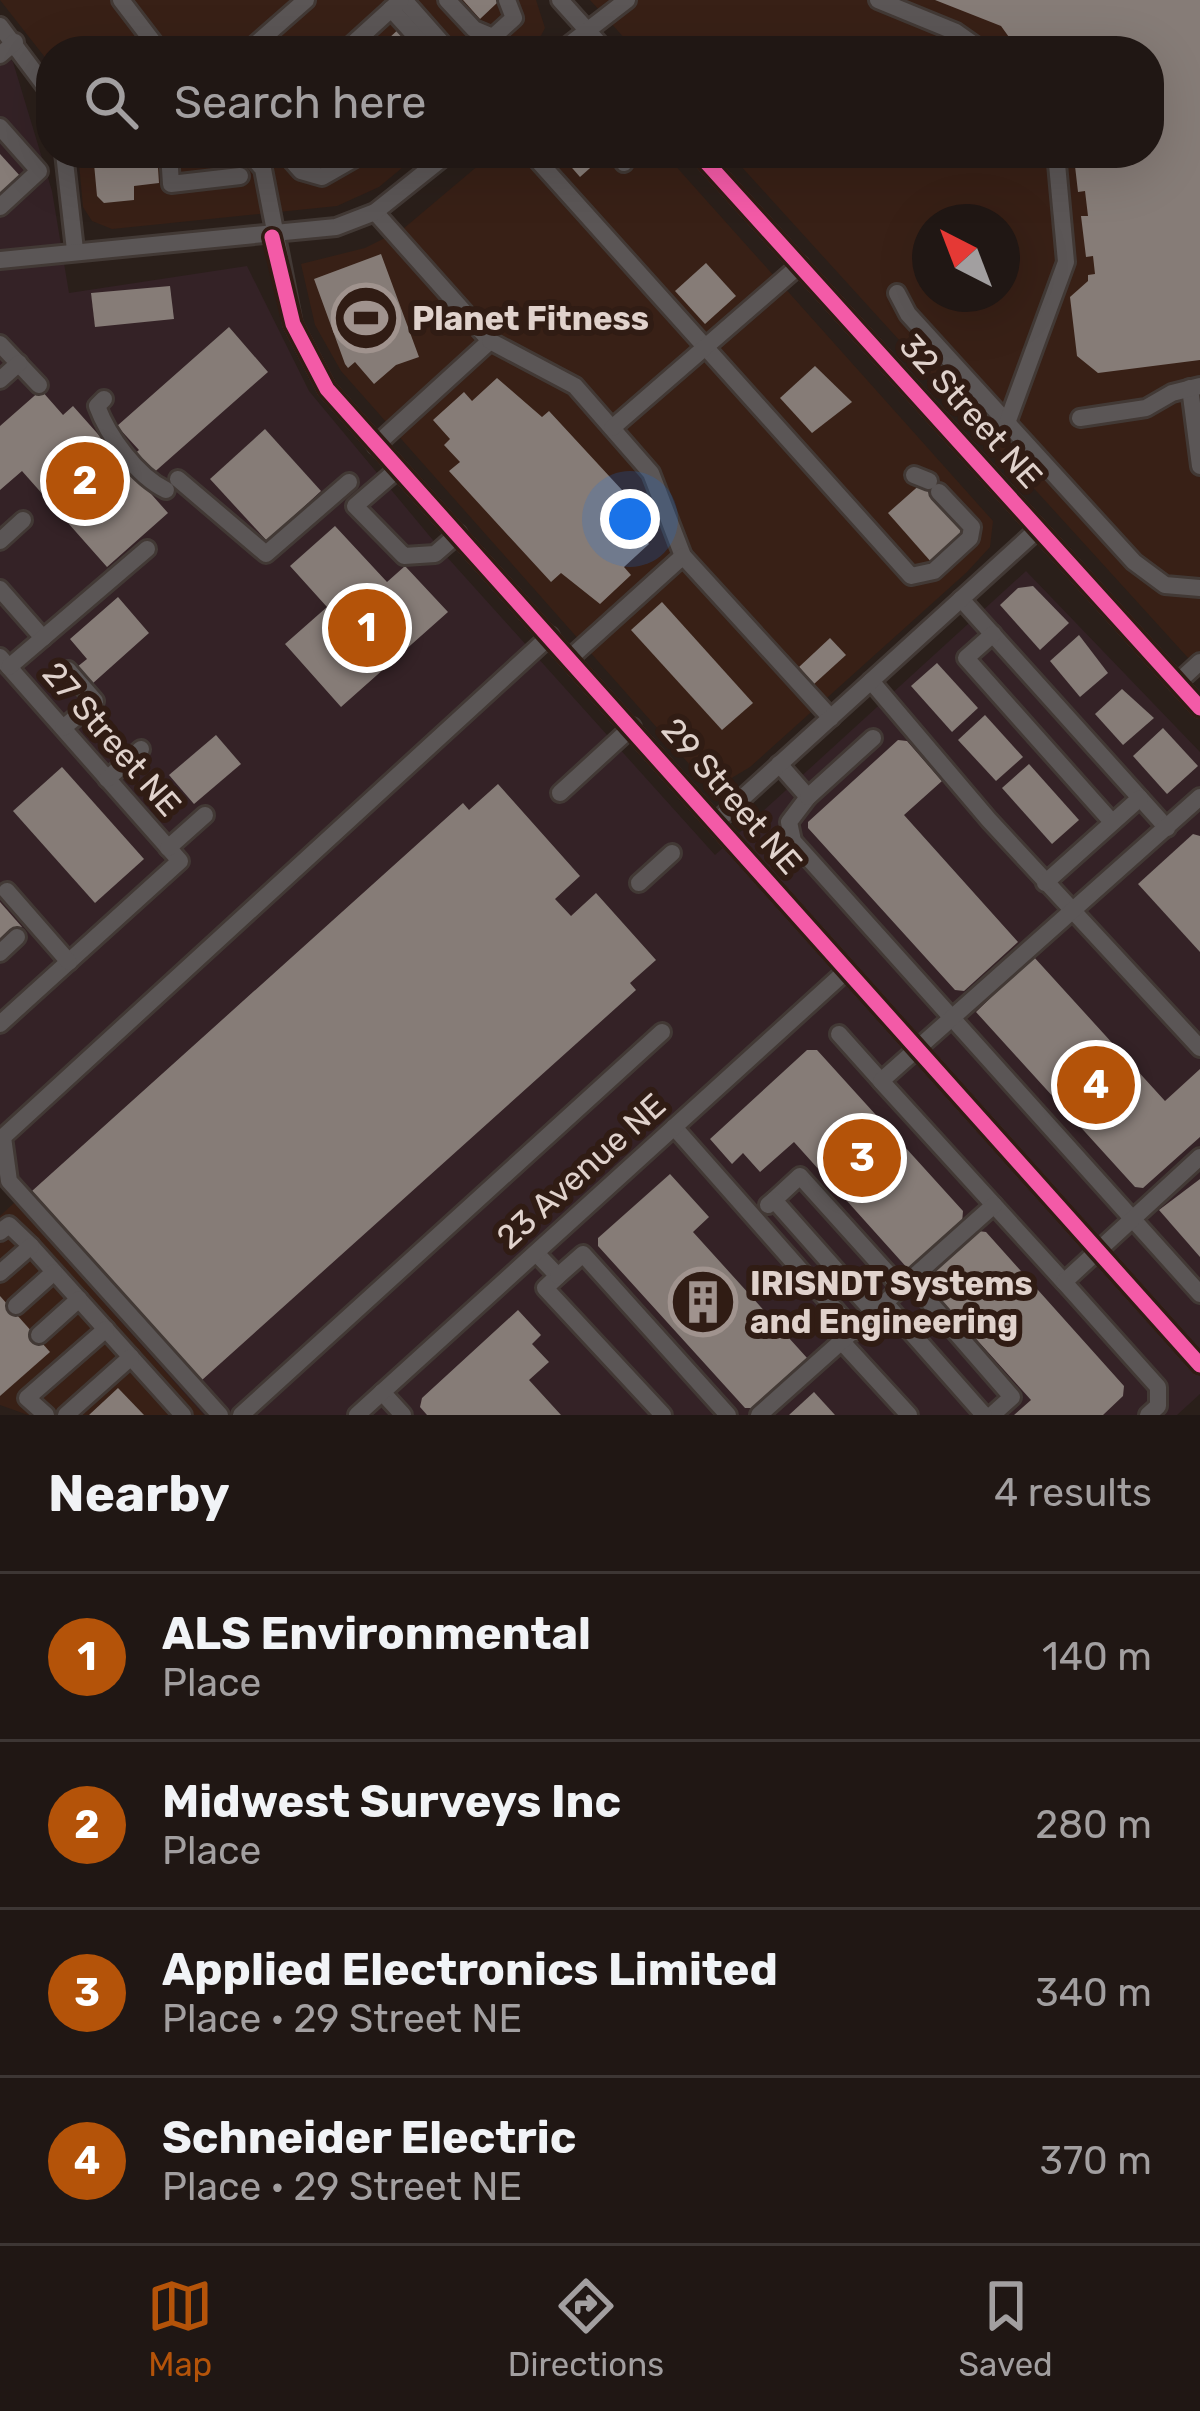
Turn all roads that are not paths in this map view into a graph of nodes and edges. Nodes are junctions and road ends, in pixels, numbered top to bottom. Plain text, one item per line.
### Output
1 (121, 0) edge
2 (305, 0) edge
3 (447, 0) edge
4 (507, 0) edge
5 (560, 0) edge
6 (603, 0) edge
7 (627, 0) edge
8 (878, 0) edge
9 (399, 3) edge
10 (462, 17) junction
11 (0, 26) edge
12 (585, 28) junction
13 (149, 36) edge
14 (265, 36) edge
15 (362, 36) edge
16 (429, 36) edge
17 (447, 36) edge
18 (491, 36) edge
19 (496, 36) edge
20 (576, 36) edge
21 (592, 36) edge
22 (962, 36) edge
23 (7, 48) edge
24 (36, 78) edge
25 (0, 127) edge
26 (36, 168) edge
27 (36, 168) edge
28 (48, 168) edge
29 (66, 168) edge
30 (170, 168) edge
31 (262, 168) edge
32 (301, 168) edge
33 (343, 168) edge
34 (429, 168) edge
35 (545, 168) edge
36 (712, 168) edge
37 (1057, 168) edge
38 (39, 171) junction
39 (240, 176) dead end
40 (0, 208) edge
41 (375, 212) junction
42 (272, 237) junction
43 (75, 250) junction
44 (0, 260) edge
45 (800, 265) junction
46 (897, 293) dead end
47 (490, 341) junction
48 (0, 344) edge
49 (706, 347) junction
50 (19, 363) junction
51 (0, 380) edge
52 (39, 385) dead end
53 (1195, 387) edge
54 (104, 399) dead end
55 (1080, 418) dead end
56 (1007, 424) junction
57 (612, 428) junction
58 (376, 445) junction
59 (1200, 466) edge
60 (398, 469) junction
61 (349, 482) dead end
62 (927, 483) dead end
63 (23, 520) dead end
64 (1037, 530) junction
65 (458, 534) junction
66 (0, 541) edge
67 (147, 549) dead end
68 (683, 556) junction
69 (1200, 588) edge
70 (0, 590) edge
71 (961, 599) junction
72 (993, 634) junction
73 (550, 636) junction
74 (43, 638) junction
75 (570, 658) junction
76 (5, 662) edge
77 (1200, 662) edge
78 (68, 670) dead end
79 (871, 681) junction
80 (1177, 683) junction
81 (1197, 699) edge
82 (831, 718) junction
83 (632, 727) junction
84 (63, 728) junction
85 (873, 738) dead end
86 (141, 749) dead end
87 (779, 764) junction
88 (107, 778) junction
89 (560, 793) dead end
90 (808, 797) junction
91 (1140, 798) junction
92 (1200, 798) edge
93 (205, 815) dead end
94 (716, 822) junction
95 (1112, 822) junction
96 (1167, 828) junction
97 (672, 853) dead end
98 (174, 855) junction
99 (639, 883) dead end
100 (1045, 883) junction
101 (8, 890) dead end
102 (1071, 912) junction
103 (17, 937) dead end
104 (0, 953) edge
105 (69, 962) junction
106 (845, 971) junction
107 (950, 1020) junction
108 (0, 1024) edge
109 (662, 1032) dead end
110 (839, 1034) dead end
111 (1200, 1048) edge
112 (916, 1050) junction
113 (881, 1081) junction
114 (674, 1127) junction
115 (1200, 1157) edge
116 (774, 1200) junction
117 (994, 1205) junction
118 (755, 1217) junction
119 (1131, 1219) junction
120 (0, 1232) edge
121 (31, 1246) junction
122 (1096, 1250) junction
123 (536, 1252) junction
124 (54, 1272) junction
125 (0, 1274) edge
126 (558, 1276) junction
127 (1064, 1282) junction
128 (907, 1285) junction
129 (1200, 1294) edge
130 (79, 1299) junction
131 (16, 1306) dead end
132 (881, 1309) junction
133 (106, 1329) junction
134 (39, 1335) dead end
135 (849, 1338) junction
136 (131, 1357) junction
137 (1200, 1365) edge
138 (382, 1392) junction
139 (46, 1415) edge
140 (66, 1415) edge
141 (183, 1415) edge
142 (220, 1415) edge
143 (241, 1415) edge
144 (357, 1415) edge
145 (403, 1415) edge
146 (663, 1415) edge
147 (728, 1415) edge
148 (759, 1415) edge
149 (909, 1415) edge
150 (988, 1415) edge
151 (1148, 1415) edge

1 - 13 street
2 - 14 street
3 - 10 street
4 - 19 street
5 - 12 street
6 - 12 street
7 - 12 street
8 - 22 street
9 - 15 street
9 - 16 street
10 - 17 street
10 - 18 street
11 - 23 street
12 - 20 street
12 - 21 street
23 - 24 street
25 - 27 street
26 - 38 street
28 - 38 street
29 - 43 street
30 - 39 street
31 - 42 street, 29 Street NE
32 - 33 street
34 - 41 street
35 - 49 street
36 - 45 street, 32 Street NE
37 - 56 street
38 - 40 street
41 - 42 street
41 - 47 street
42 - 43 street
42 - 58 street, 29 Street NE
43 - 44 street
45 - 49 street
45 - 64 street, 32 Street NE
46 - 56 street
47 - 57 street
47 - 58 street
48 - 50 street
49 - 57 street
49 - 62 street
50 - 51 street
50 - 52 street
53 - 55 street
53 - 59 street
54 - 61 street
56 - 69 street
57 - 68 street
58 - 60 street, 29 Street NE
60 - 65 street, 29 Street NE
60 - 65 street
63 - 66 street
64 - 71 street
64 - 80 street, 32 Street NE
65 - 73 street, 29 Street NE
67 - 74 street
68 - 75 street
68 - 82 street
70 - 74 street
71 - 72 street
71 - 79 street
72 - 91 street
72 - 95 street
73 - 75 street, 29 Street NE
73 - 142 street
74 - 76 street
75 - 83 street, 29 Street NE
76 - 84 street, 27 Street NE
77 - 80 street
78 - 84 street
79 - 82 street
79 - 100 street
80 - 81 street, 32 Street NE
82 - 87 street
83 - 89 street
83 - 94 street, 29 Street NE
84 - 88 street, 27 Street NE
85 - 90 street
86 - 88 street
87 - 90 street
87 - 94 street
88 - 98 street, 27 Street NE
90 - 107 street
91 - 95 street
91 - 96 street
92 - 96 street
93 - 98 street
94 - 106 street, 29 Street NE
95 - 100 street
96 - 102 street
97 - 99 street
98 - 105 street
100 - 102 street
101 - 105 street
102 - 107 street
102 - 111 street
103 - 104 street
105 - 108 street
106 - 112 street, 29 Street NE
106 - 114 street, 23 Avenue NE
107 - 112 street
107 - 119 street
109 - 143 street
110 - 113 street
112 - 113 street
112 - 122 street, 29 Street NE
113 - 117 street
114 - 118 street
114 - 123 street, 23 Avenue NE
115 - 119 street
116 - 118 street
116 - 128 street
116 - 132 street
117 - 127 street
117 - 128 street
118 - 135 street
119 - 122 street
119 - 129 street
120 - 121 street
121 - 124 street
121 - 125 street
122 - 127 street
122 - 137 street, 29 Street NE
123 - 126 street
123 - 138 street, 23 Avenue NE
124 - 130 street
124 - 131 street
126 - 146 street
126 - 147 street
127 - 151 street
128 - 132 street
128 - 150 street
130 - 133 street
130 - 134 street
132 - 135 street
132 - 150 street
133 - 136 street
133 - 139 street
135 - 148 street
135 - 149 street
136 - 140 street
136 - 141 street
138 - 144 street, 23 Avenue NE
138 - 145 street

